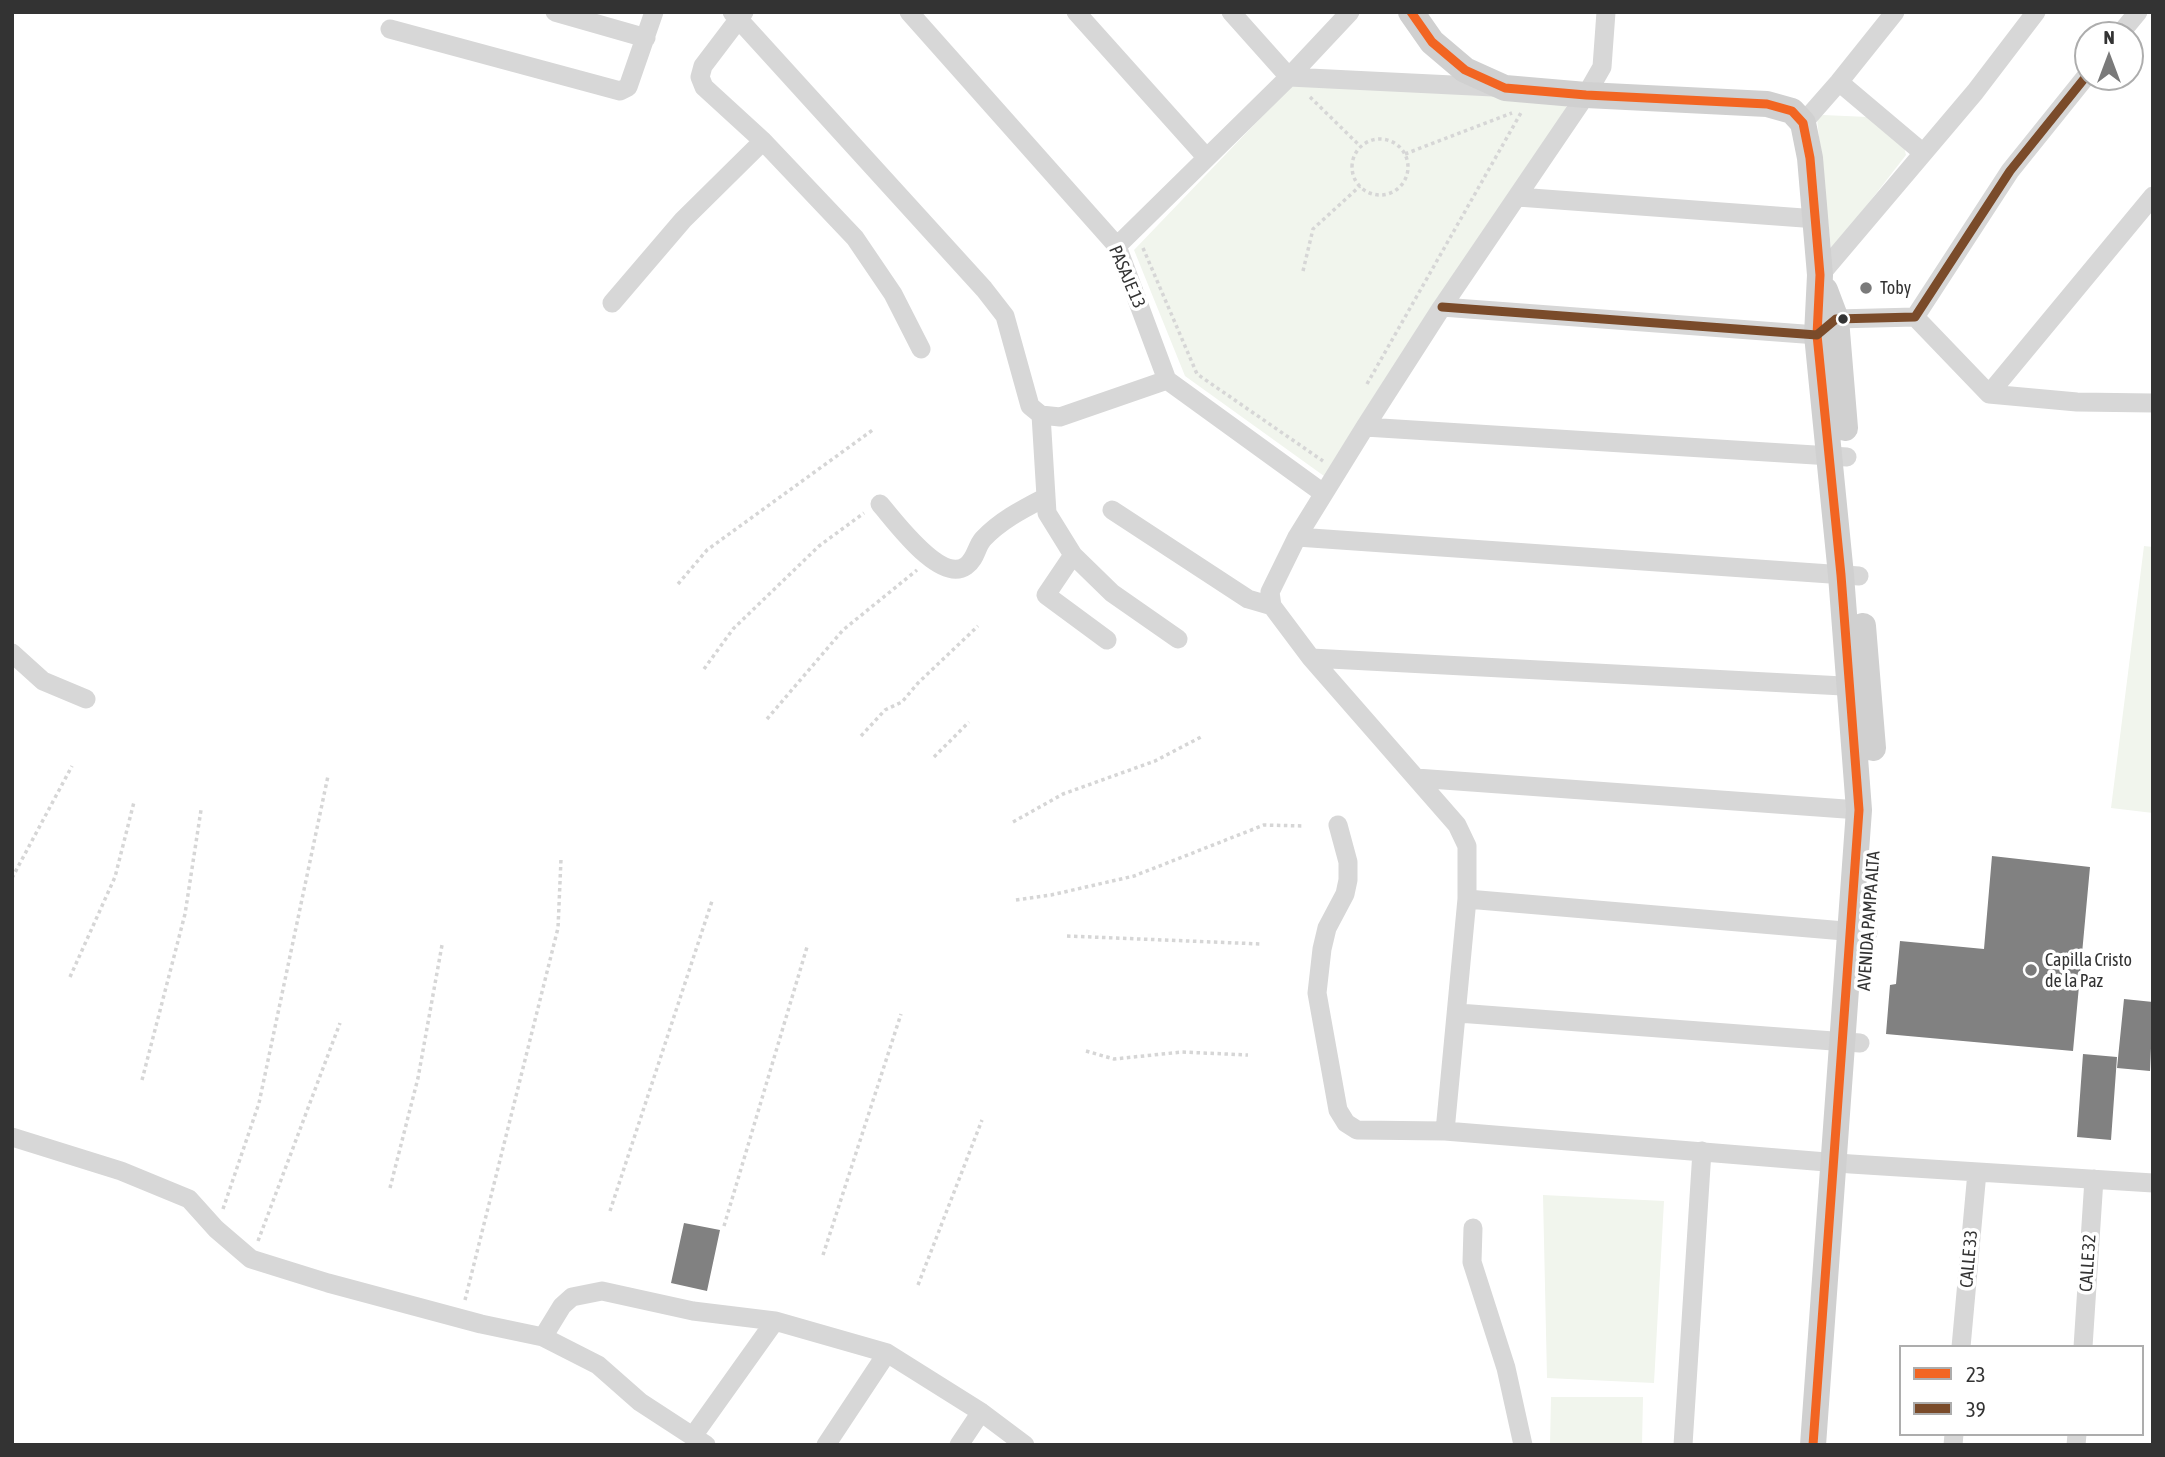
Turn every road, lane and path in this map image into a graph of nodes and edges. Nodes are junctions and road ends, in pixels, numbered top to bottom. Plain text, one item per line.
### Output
1 (555, 12) edge
2 (654, 12) edge
3 (909, 12) edge
4 (1076, 12) edge
5 (1231, 12) edge
6 (1350, 12) edge
7 (1411, 12) edge
8 (1605, 12) edge
9 (1878, 12) edge
10 (2036, 12) edge
11 (1895, 13) edge
12 (739, 14) edge
13 (390, 29) dead end
14 (646, 38) junction
15 (1839, 82) junction
16 (1295, 83) junction
17 (1505, 88) junction
18 (2074, 91) edge
19 (1586, 95) junction
20 (1803, 123) junction
21 (763, 141) junction
22 (1361, 147) junction
23 (1922, 152) junction
24 (1405, 154) junction
25 (1206, 157) junction
26 (1360, 186) junction
27 (2153, 196) edge
28 (1518, 197) junction
29 (1817, 219) junction
30 (1117, 246) junction
31 (1143, 246) dead end
32 (1304, 271) dead end
33 (1820, 275) junction
34 (612, 303) dead end
35 (1442, 307) junction
36 (1915, 317) junction
37 (1827, 327) junction
38 (921, 349) dead end
39 (1167, 380) junction
40 (1365, 388) dead end
41 (1989, 394) junction
42 (2153, 403) edge
43 (1041, 415) junction
44 (1365, 427) junction
45 (874, 429) dead end
46 (1839, 456) junction
47 (1323, 461) dead end
48 (1323, 494) junction
49 (1046, 497) junction
50 (880, 504) joint
51 (1112, 510) dead end
52 (1297, 537) junction
53 (1073, 555) junction
54 (929, 559) junction
55 (1850, 576) junction
56 (678, 584) dead end
57 (1272, 606) junction
58 (978, 626) dead end
59 (1178, 639) dead end
60 (1107, 640) dead end
61 (12, 653) edge
62 (1311, 658) junction
63 (704, 669) dead end
64 (1860, 687) junction
65 (86, 699) dead end
66 (767, 719) dead end
67 (969, 722) dead end
68 (861, 736) dead end
69 (1201, 737) dead end
70 (934, 757) dead end
71 (72, 766) dead end
72 (328, 776) dead end
73 (1416, 778) junction
74 (134, 802) dead end
75 (201, 810) dead end
76 (1859, 810) junction
77 (1013, 822) dead end
78 (1338, 825) dead end
79 (1304, 826) dead end
80 (561, 859) dead end
81 (12, 878) edge
82 (1467, 899) junction
83 (1016, 900) dead end
84 (712, 901) dead end
85 (1860, 932) junction
86 (1066, 936) dead end
87 (1261, 943) dead end
88 (442, 945) dead end
89 (807, 947) dead end
90 (70, 977) dead end
91 (1458, 1013) junction
92 (901, 1014) dead end
93 (340, 1023) dead end
94 (1852, 1043) junction
95 (1086, 1051) dead end
96 (1248, 1055) dead end
97 (142, 1080) dead end
98 (982, 1120) dead end
99 (1445, 1131) junction
100 (12, 1137) edge
101 (1702, 1151) junction
102 (1843, 1163) junction
103 (1977, 1172) junction
104 (2094, 1180) junction
105 (2153, 1183) edge
106 (390, 1188) dead end
107 (610, 1211) dead end
108 (724, 1226) dead end
109 (1472, 1228) dead end
110 (216, 1229) junction
111 (823, 1255) dead end
112 (251, 1259) junction
113 (918, 1286) dead end
114 (461, 1317) junction
115 (775, 1321) junction
116 (543, 1337) junction
117 (1961, 1345) edge
118 (2083, 1345) edge
119 (887, 1353) junction
120 (981, 1412) junction
121 (699, 1441) edge
122 (826, 1445) edge
123 (959, 1445) edge
124 (1025, 1445) edge
125 (1523, 1445) edge
126 (1683, 1445) edge
127 (1813, 1445) edge
128 (1829, 1445) edge

1 - 14 street
2 - 14 street
3 - 30 street, PASAJE 13
4 - 25 street
5 - 16 street
6 - 16 street
7 - 17 street
8 - 19 street
9 - 11 street
10 - 23 street
11 - 15 street
12 - 21 street
12 - 43 street
13 - 14 street
15 - 20 street
15 - 23 street
16 - 17 street
16 - 22 path
16 - 25 street
17 - 19 street
18 - 36 street
19 - 20 street
19 - 28 street
20 - 29 street, AVENIDA PAMPA ALTA
21 - 34 street
21 - 38 street
22 - 24 path
22 - 26 path
23 - 33 street
24 - 26 path
24 - 40 path
25 - 30 street
26 - 32 path
27 - 41 street
28 - 29 street
28 - 35 street
29 - 33 street, AVENIDA PAMPA ALTA
30 - 39 street, PASAJE 13
31 - 47 path
33 - 37 street, AVENIDA PAMPA ALTA
35 - 37 street
35 - 44 street
36 - 37 street
36 - 41 street
37 - 46 street, AVENIDA PAMPA ALTA
39 - 43 street
39 - 48 street
41 - 42 street
43 - 49 street
44 - 46 street
44 - 48 street
45 - 56 path
46 - 55 street, AVENIDA PAMPA ALTA
48 - 52 street
49 - 53 street
49 - 54 street
50 - 54 street
50 - 63 path
51 - 57 street
52 - 55 street
52 - 57 street
53 - 59 street
53 - 60 street
54 - 66 path
55 - 64 street, AVENIDA PAMPA ALTA
57 - 62 street
58 - 68 path
61 - 65 street
62 - 64 street
62 - 73 street
64 - 76 street, AVENIDA PAMPA ALTA
64 - 85 street, AVENIDA PAMPA ALTA
67 - 70 path
69 - 77 path
71 - 81 path
72 - 110 path
73 - 76 street
73 - 82 street
74 - 90 path
75 - 97 path
76 - 85 street, AVENIDA PAMPA ALTA
78 - 99 street
79 - 83 path
80 - 114 path
82 - 85 street
82 - 91 street
84 - 107 path
85 - 94 street, AVENIDA PAMPA ALTA
86 - 87 path
88 - 106 path
89 - 108 path
91 - 94 street
91 - 99 street
92 - 111 path
93 - 112 path
94 - 102 street, AVENIDA PAMPA ALTA
95 - 96 path
98 - 113 path
99 - 101 street
100 - 110 street
101 - 102 street
101 - 126 street
102 - 103 street
102 - 127 street, AVENIDA PAMPA ALTA
102 - 128 street, AVENIDA PAMPA ALTA
103 - 104 street
103 - 117 street, CALLE 33
104 - 105 street
104 - 118 street, CALLE 32
109 - 125 street
110 - 112 street
112 - 114 street
114 - 116 street
115 - 116 street
115 - 119 street
115 - 121 street
116 - 121 street
119 - 120 street
119 - 122 street
120 - 123 street
120 - 124 street

